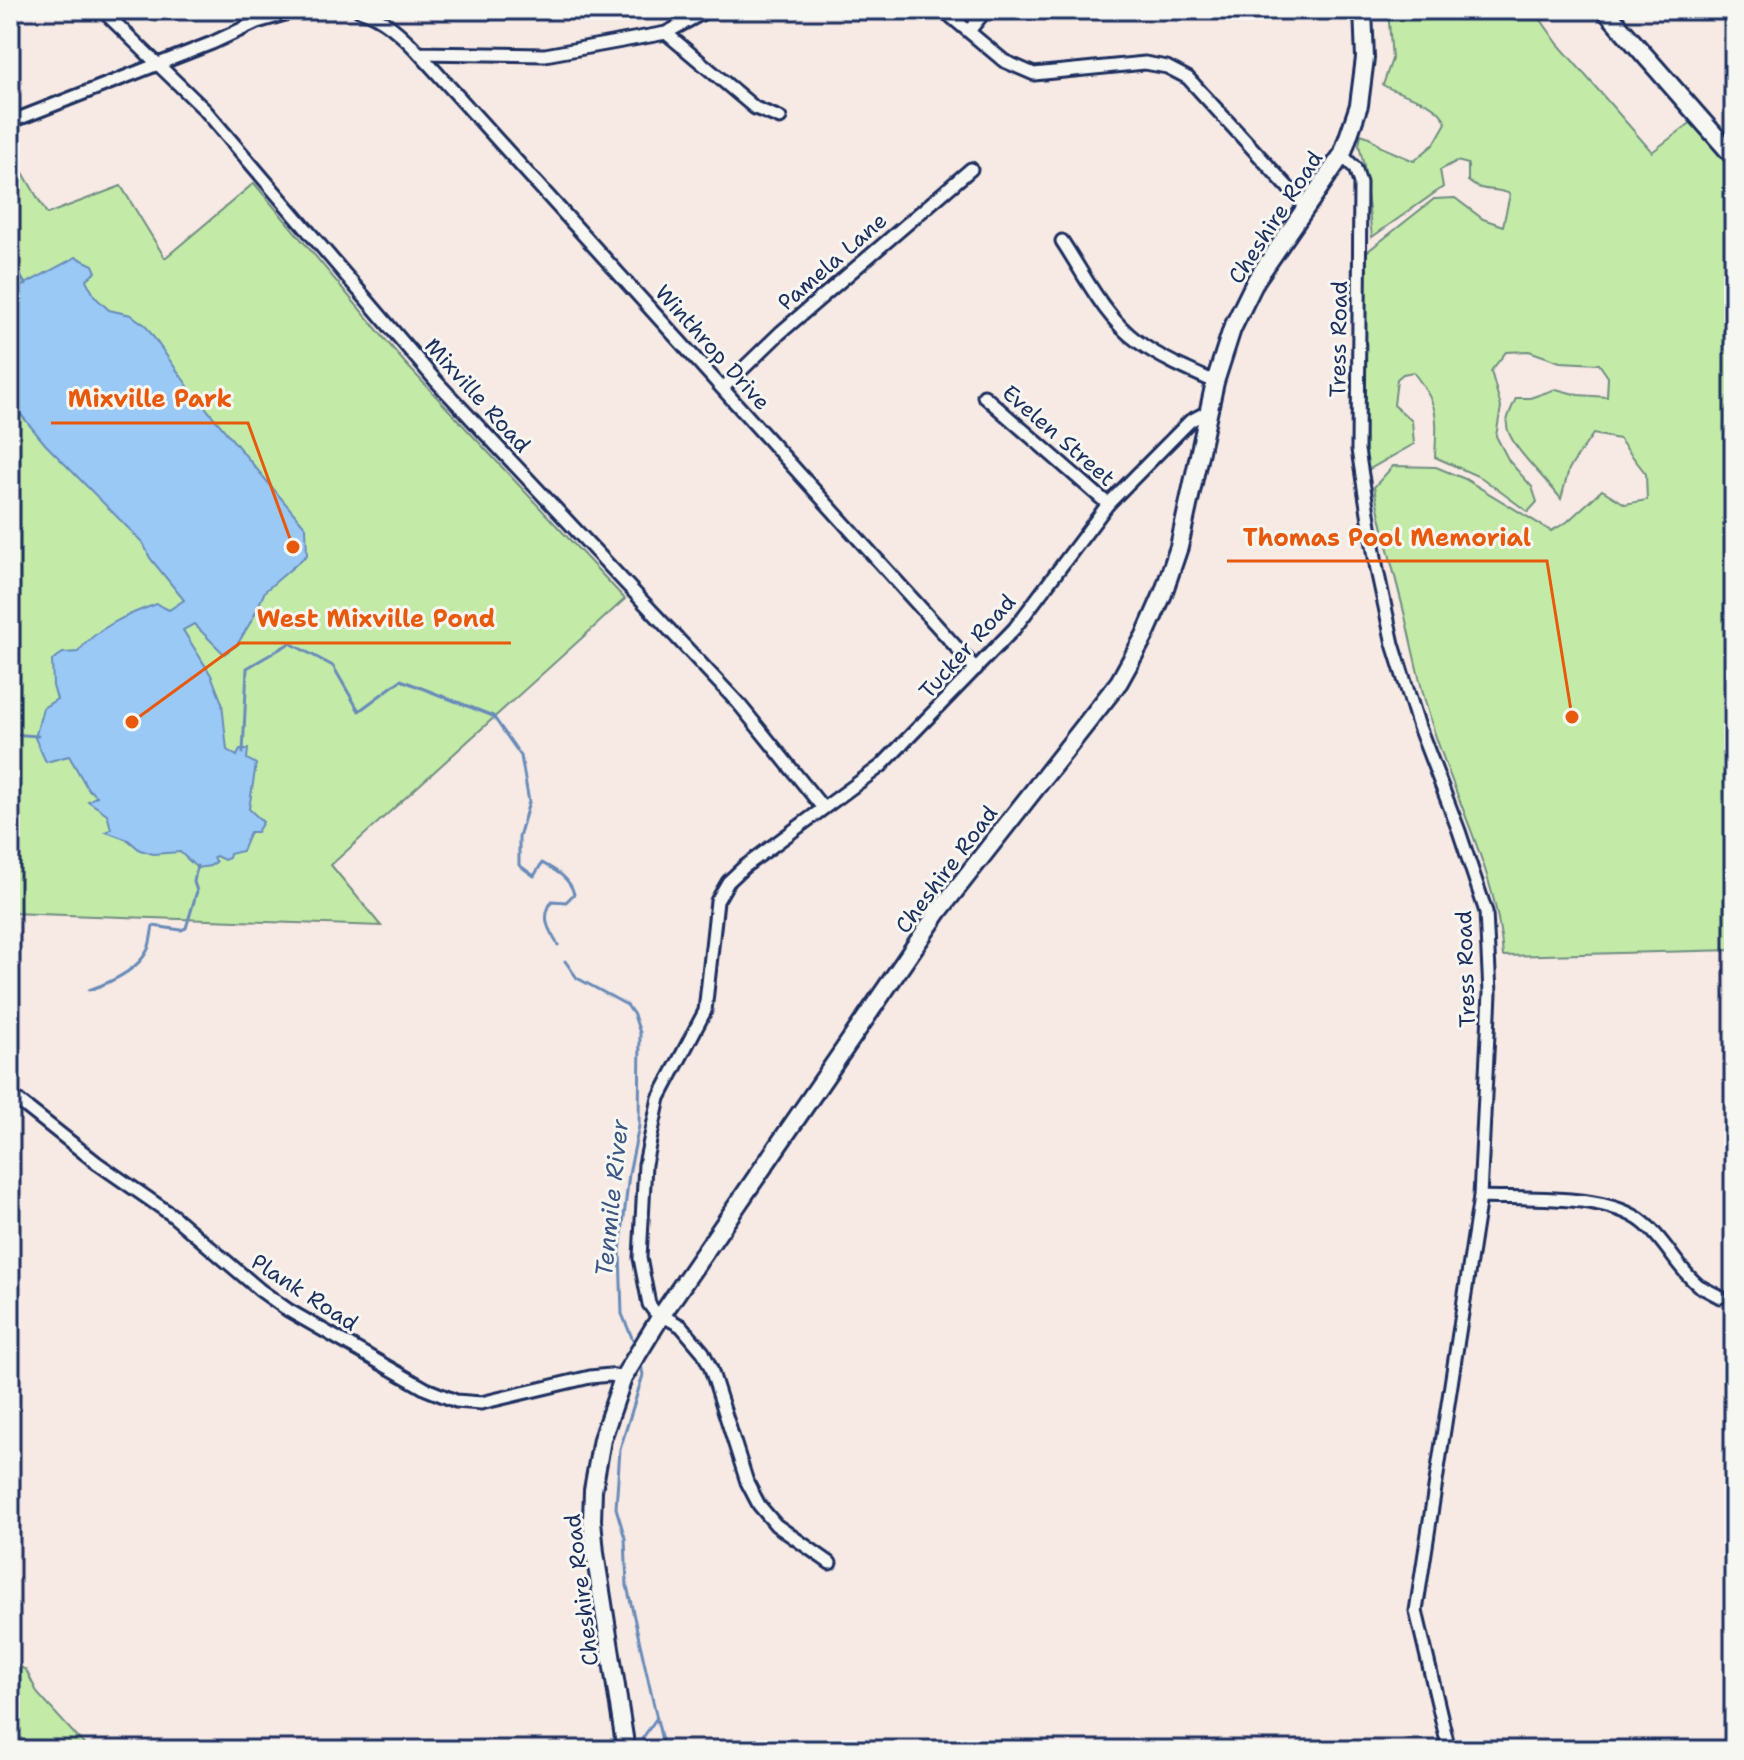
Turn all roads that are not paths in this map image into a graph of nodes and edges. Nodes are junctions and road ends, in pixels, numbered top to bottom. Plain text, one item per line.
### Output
1 (102, 10) edge
2 (299, 10) edge
3 (359, 10) edge
4 (708, 10) edge
5 (943, 10) edge
6 (986, 10) edge
7 (1363, 10) edge
8 (1605, 10) edge
9 (969, 31) junction
10 (666, 33) junction
11 (419, 53) junction
12 (158, 65) junction
13 (780, 118) dead end
14 (10, 122) edge
15 (1342, 155) junction
16 (1734, 157) edge
17 (971, 169) dead end
18 (1306, 207) junction
19 (1062, 241) dead end
20 (1215, 382) junction
21 (723, 388) junction
22 (984, 396) dead end
23 (1209, 411) junction
24 (1108, 504) junction
25 (976, 669) junction
26 (823, 808) junction
27 (10, 1094) edge
28 (1480, 1197) junction
29 (1720, 1297) dead end
30 (661, 1316) junction
31 (623, 1378) junction
32 (830, 1563) dead end
33 (626, 1750) edge
34 (1449, 1750) edge

1 - 12 street, Mixville Road
2 - 12 street
3 - 11 street, Winthrop Drive
4 - 10 street
5 - 9 street
6 - 9 street
7 - 15 main road, Cheshire Road
8 - 16 main road
9 - 18 street
10 - 11 street
10 - 13 street
11 - 21 street, Winthrop Drive
12 - 14 street
12 - 26 street, Mixville Road
15 - 18 main road, Cheshire Road
15 - 28 street, Tress Road
17 - 21 street, Pamela Lane
18 - 20 main road, Cheshire Road
19 - 20 street
20 - 23 main road, Cheshire Road
21 - 25 street, Winthrop Drive
22 - 24 street, Evelen Street
23 - 24 street, Tucker Road
23 - 30 main road, Cheshire Road
24 - 25 street, Tucker Road
25 - 26 street, Tucker Road
26 - 30 street, Tucker Road
27 - 31 street, Plank Road
28 - 29 street
28 - 34 street, Tress Road
30 - 31 main road, Cheshire Road
30 - 32 street
31 - 33 main road, Cheshire Road

